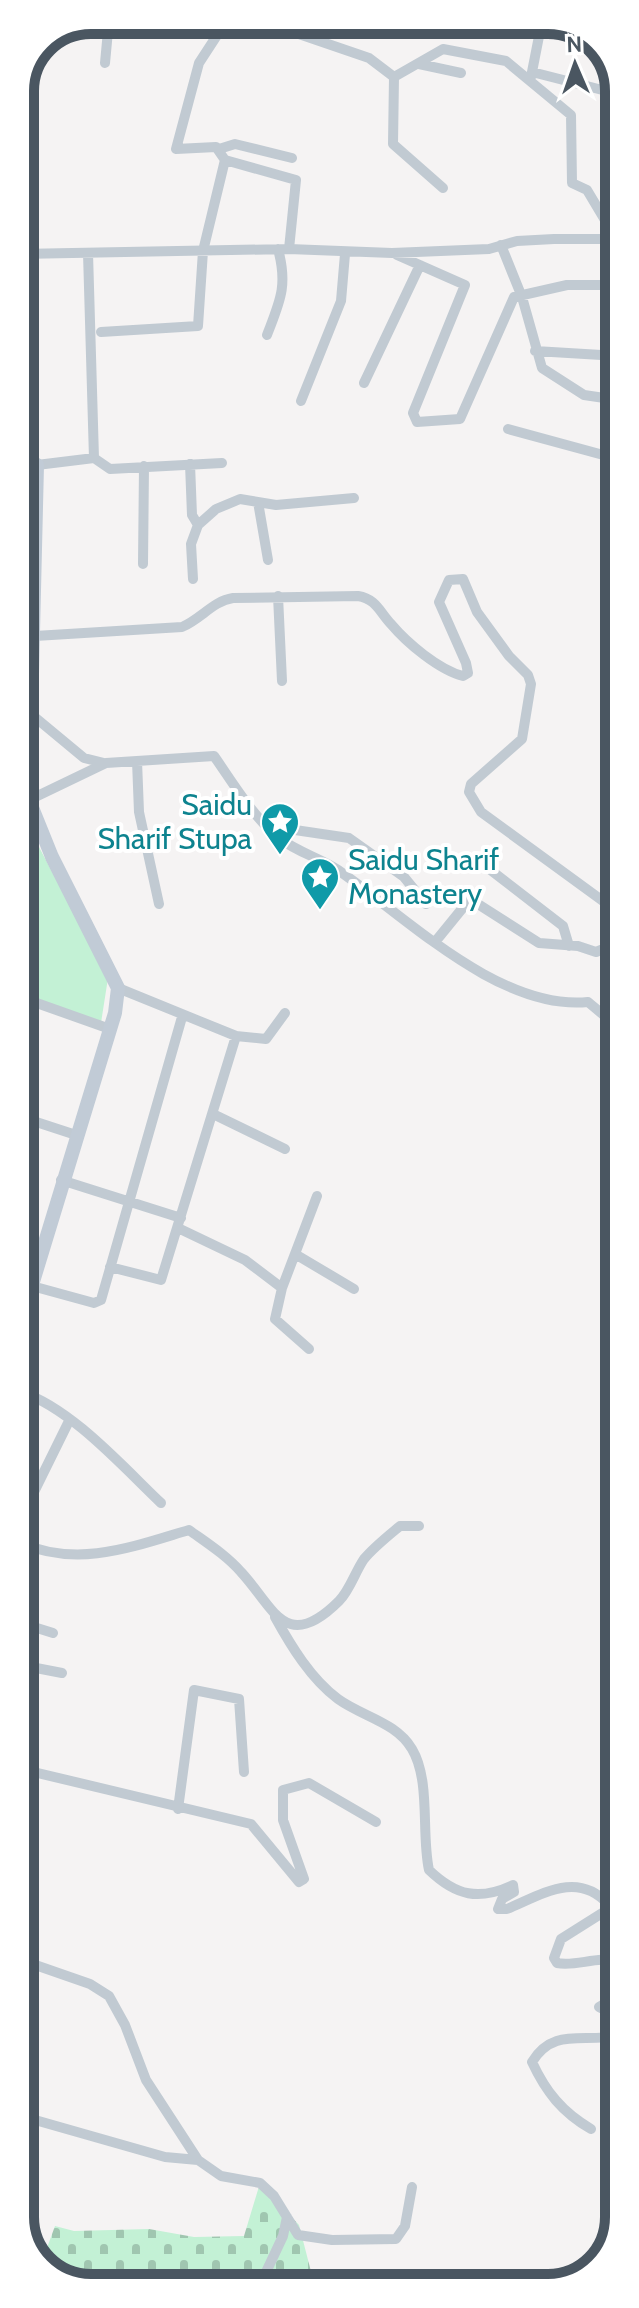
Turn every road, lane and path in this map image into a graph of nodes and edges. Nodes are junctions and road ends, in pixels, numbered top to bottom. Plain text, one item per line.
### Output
1 (108, 34) edge
2 (218, 34) edge
3 (299, 34) edge
4 (539, 34) edge
5 (105, 63) dead end
6 (419, 64) junction
7 (461, 73) dead end
8 (531, 75) junction
9 (394, 77) junction
10 (605, 91) edge
11 (222, 154) junction
12 (292, 158) dead end
13 (443, 188) dead end
14 (605, 221) edge
15 (605, 241) edge
16 (501, 245) junction
17 (284, 249) junction
18 (203, 251) junction
19 (88, 253) junction
20 (392, 253) junction
21 (34, 254) edge
22 (345, 254) junction
23 (420, 265) junction
24 (605, 285) edge
25 (522, 297) junction
26 (101, 332) dead end
27 (267, 335) dead end
28 (535, 351) junction
29 (605, 355) edge
30 (364, 383) dead end
31 (605, 398) edge
32 (301, 401) dead end
33 (508, 429) dead end
34 (605, 455) edge
35 (94, 458) junction
36 (34, 463) edge
37 (222, 463) dead end
38 (190, 464) junction
39 (37, 465) junction
40 (144, 466) junction
41 (354, 498) dead end
42 (258, 502) junction
43 (198, 525) junction
44 (268, 560) dead end
45 (143, 564) dead end
46 (193, 579) dead end
47 (278, 596) junction
48 (35, 636) junction
49 (34, 656) edge
50 (282, 681) dead end
51 (34, 716) edge
52 (137, 761) junction
53 (106, 763) junction
54 (34, 798) edge
55 (34, 812) edge
56 (268, 826) junction
57 (475, 858) dead end
58 (605, 903) edge
59 (159, 904) dead end
60 (426, 904) dead end
61 (435, 942) junction
62 (569, 946) junction
63 (605, 948) edge
64 (118, 988) junction
65 (34, 1002) edge
66 (285, 1013) dead end
67 (605, 1016) edge
68 (182, 1017) junction
69 (110, 1029) junction
70 (236, 1036) junction
71 (213, 1114) junction
72 (34, 1121) edge
73 (76, 1135) junction
74 (285, 1149) dead end
75 (61, 1180) junction
76 (317, 1196) dead end
77 (131, 1202) junction
78 (180, 1223) junction
79 (295, 1254) junction
80 (34, 1264) edge
81 (110, 1267) junction
82 (34, 1282) edge
83 (282, 1288) junction
84 (354, 1289) dead end
85 (309, 1349) dead end
86 (34, 1396) edge
87 (69, 1421) junction
88 (34, 1492) edge
89 (161, 1503) dead end
90 (419, 1526) dead end
91 (34, 1547) edge
92 (275, 1617) junction
93 (34, 1627) edge
94 (53, 1633) dead end
95 (34, 1668) edge
96 (62, 1673) dead end
97 (34, 1772) edge
98 (244, 1772) dead end
99 (178, 1809) junction
100 (376, 1822) dead end
101 (605, 1902) edge
102 (605, 1911) edge
103 (605, 1960) edge
104 (34, 1965) edge
105 (605, 2035) edge
106 (34, 2120) edge
107 (591, 2129) dead end
108 (198, 2160) junction
109 (412, 2187) dead end
110 (287, 2217) junction
111 (265, 2274) edge

1 - 5 street
2 - 11 street
3 - 9 street
4 - 8 street
6 - 7 street
6 - 8 street
6 - 9 street
8 - 10 street
8 - 14 street
9 - 13 street
11 - 12 street
11 - 17 street
11 - 18 street
15 - 16 street
16 - 20 street
16 - 25 street
17 - 18 street
17 - 22 street
17 - 27 street
18 - 19 street
18 - 26 street
19 - 21 street
19 - 35 street
20 - 22 street
20 - 23 street
22 - 32 street
23 - 25 street
23 - 30 street
24 - 25 street
25 - 28 street
28 - 29 street
28 - 31 street
33 - 34 street
35 - 39 street
35 - 40 street
36 - 39 street
37 - 38 street
38 - 40 street
38 - 43 street
39 - 48 street
40 - 45 street
41 - 42 street
42 - 43 street
42 - 44 street
43 - 46 street
47 - 48 street
47 - 50 street
47 - 58 street
48 - 49 street
51 - 53 street
52 - 53 street
52 - 56 street
52 - 59 street
53 - 54 street
55 - 64 street
56 - 60 street
56 - 61 street
57 - 62 street
61 - 62 street
61 - 67 street
62 - 63 street
64 - 68 street
64 - 69 street
65 - 69 street
66 - 70 street
68 - 70 street
68 - 77 street
69 - 73 street
70 - 71 street
71 - 74 street
71 - 78 street
72 - 73 street
73 - 75 street
75 - 77 street
75 - 80 street
76 - 79 street
77 - 78 street
77 - 81 street
78 - 81 street
78 - 83 street
79 - 83 street
79 - 84 street
81 - 82 street
83 - 85 street
86 - 87 street
87 - 88 street
87 - 89 street
90 - 92 street
91 - 92 street
92 - 101 street
93 - 94 street
95 - 96 street
97 - 99 street
98 - 99 street
99 - 100 street
102 - 103 street
104 - 108 street
105 - 107 street
106 - 108 street
108 - 110 street
109 - 110 street
110 - 111 street

